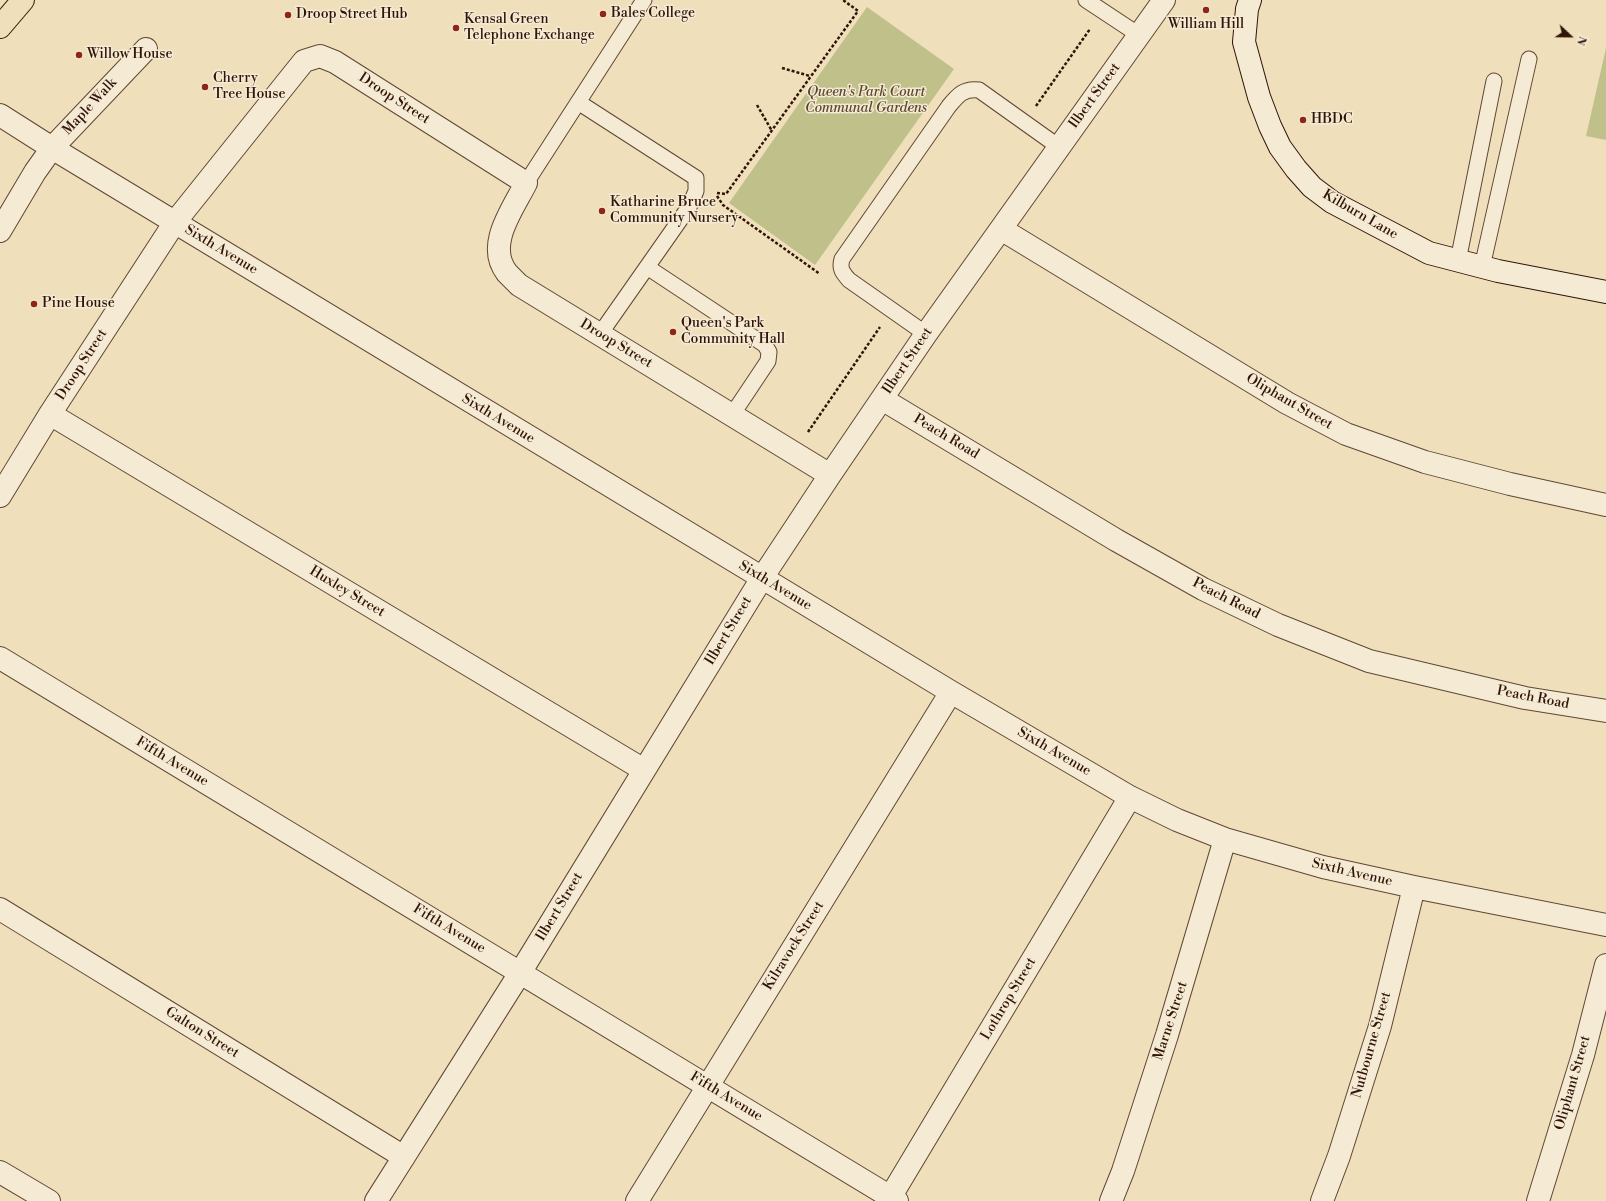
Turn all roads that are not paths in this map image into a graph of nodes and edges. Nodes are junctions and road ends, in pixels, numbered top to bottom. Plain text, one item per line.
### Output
1 (23, 0) edge
2 (644, 0) edge
3 (1086, 0) edge
4 (1164, 0) edge
5 (1250, 0) edge
6 (0, 26) edge
7 (1139, 35) junction
8 (146, 49) dead end
9 (1529, 59) dead end
10 (1494, 81) dead end
11 (578, 102) junction
12 (0, 115) edge
13 (1059, 147) junction
14 (52, 148) junction
15 (526, 183) junction
16 (175, 222) junction
17 (1001, 229) junction
18 (0, 231) edge
19 (1458, 261) junction
20 (647, 267) junction
21 (1482, 267) junction
22 (1606, 292) edge
23 (600, 334) junction
24 (926, 334) junction
25 (882, 399) junction
26 (50, 414) junction
27 (732, 415) junction
28 (830, 475) junction
29 (0, 496) edge
30 (1606, 505) edge
31 (762, 578) junction
32 (0, 658) edge
33 (951, 692) junction
34 (1606, 711) edge
35 (644, 770) junction
36 (1130, 797) junction
37 (1225, 839) junction
38 (1414, 887) junction
39 (0, 909) edge
40 (1606, 925) edge
41 (1606, 965) edge
42 (520, 973) junction
43 (708, 1086) junction
44 (404, 1157) junction
45 (0, 1172) edge
46 (892, 1200) edge
47 (49, 1201) edge
48 (376, 1201) edge
49 (637, 1201) edge
50 (1112, 1201) edge
51 (1322, 1201) edge
52 (1538, 1201) edge

1 - 6 main road
2 - 11 lane
3 - 7 lane
4 - 7 street, Ilbert Street
5 - 19 street, Kilburn Lane
7 - 13 street, Ilbert Street
8 - 14 street, Maple Walk
9 - 21 lane
10 - 19 lane
11 - 15 lane
11 - 20 lane
12 - 14 street, Sixth Avenue
13 - 17 street, Ilbert Street
13 - 24 lane
14 - 16 street, Sixth Avenue
14 - 18 street, Maple Walk
15 - 16 street, Droop Street
15 - 23 street, Droop Street
16 - 26 street, Droop Street
16 - 31 street, Sixth Avenue
17 - 24 street, Ilbert Street
17 - 30 street, Oliphant Street
19 - 21 street, Kilburn Lane
20 - 23 lane
20 - 27 lane
21 - 22 street, Kilburn Lane
23 - 27 street, Droop Street
24 - 25 street, Ilbert Street
25 - 28 street, Ilbert Street
25 - 34 street, Peach Road
26 - 29 street, Droop Street
26 - 35 street, Huxley Street
27 - 28 street, Droop Street
28 - 31 street, Ilbert Street
31 - 33 street, Sixth Avenue
31 - 35 street, Ilbert Street
32 - 42 street, Fifth Avenue
33 - 36 street, Sixth Avenue
33 - 43 street, Kilravock Street
35 - 42 street, Ilbert Street
36 - 37 street, Sixth Avenue
36 - 46 street, Lothrop Street
37 - 38 street, Sixth Avenue
37 - 50 street, Marne Street
38 - 40 street, Sixth Avenue
38 - 51 street, Nutbourne Street
39 - 44 street, Galton Street
41 - 52 street, Oliphant Street
42 - 43 street, Fifth Avenue
42 - 44 street, Ilbert Street
43 - 46 street, Fifth Avenue
43 - 49 street, Kilravock Street
44 - 48 street, Ilbert Street
45 - 47 street

